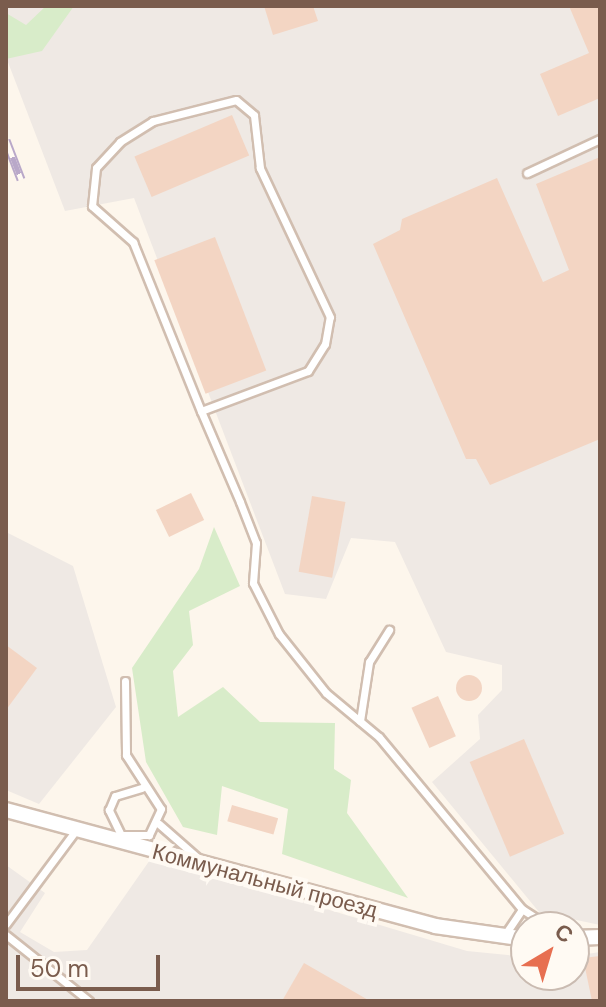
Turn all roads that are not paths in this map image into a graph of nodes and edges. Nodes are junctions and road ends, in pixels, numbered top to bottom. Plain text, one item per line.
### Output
1 (600, 139) edge
2 (527, 173) dead end
3 (201, 411) junction
4 (389, 630) dead end
5 (125, 681) dead end
6 (360, 721) junction
7 (142, 788) junction
8 (6, 810) edge
9 (111, 824) junction
10 (159, 824) junction
11 (80, 832) junction
12 (205, 865) junction
13 (522, 909) junction
14 (525, 911) edge
15 (6, 924) edge
16 (6, 935) edge
17 (504, 936) junction
18 (510, 937) edge
19 (89, 1001) edge

1 - 2 lane
3 - 3 lane
3 - 6 lane
4 - 6 lane
5 - 7 lane
6 - 13 lane
7 - 9 lane
7 - 10 lane
8 - 11 street, Коммунальный проезд
9 - 10 lane
9 - 11 lane
10 - 12 lane
11 - 12 street, Коммунальный проезд
11 - 15 lane
12 - 17 street, Коммунальный проезд
13 - 14 lane
13 - 17 lane
16 - 19 lane
17 - 18 street, Коммунальный проезд

